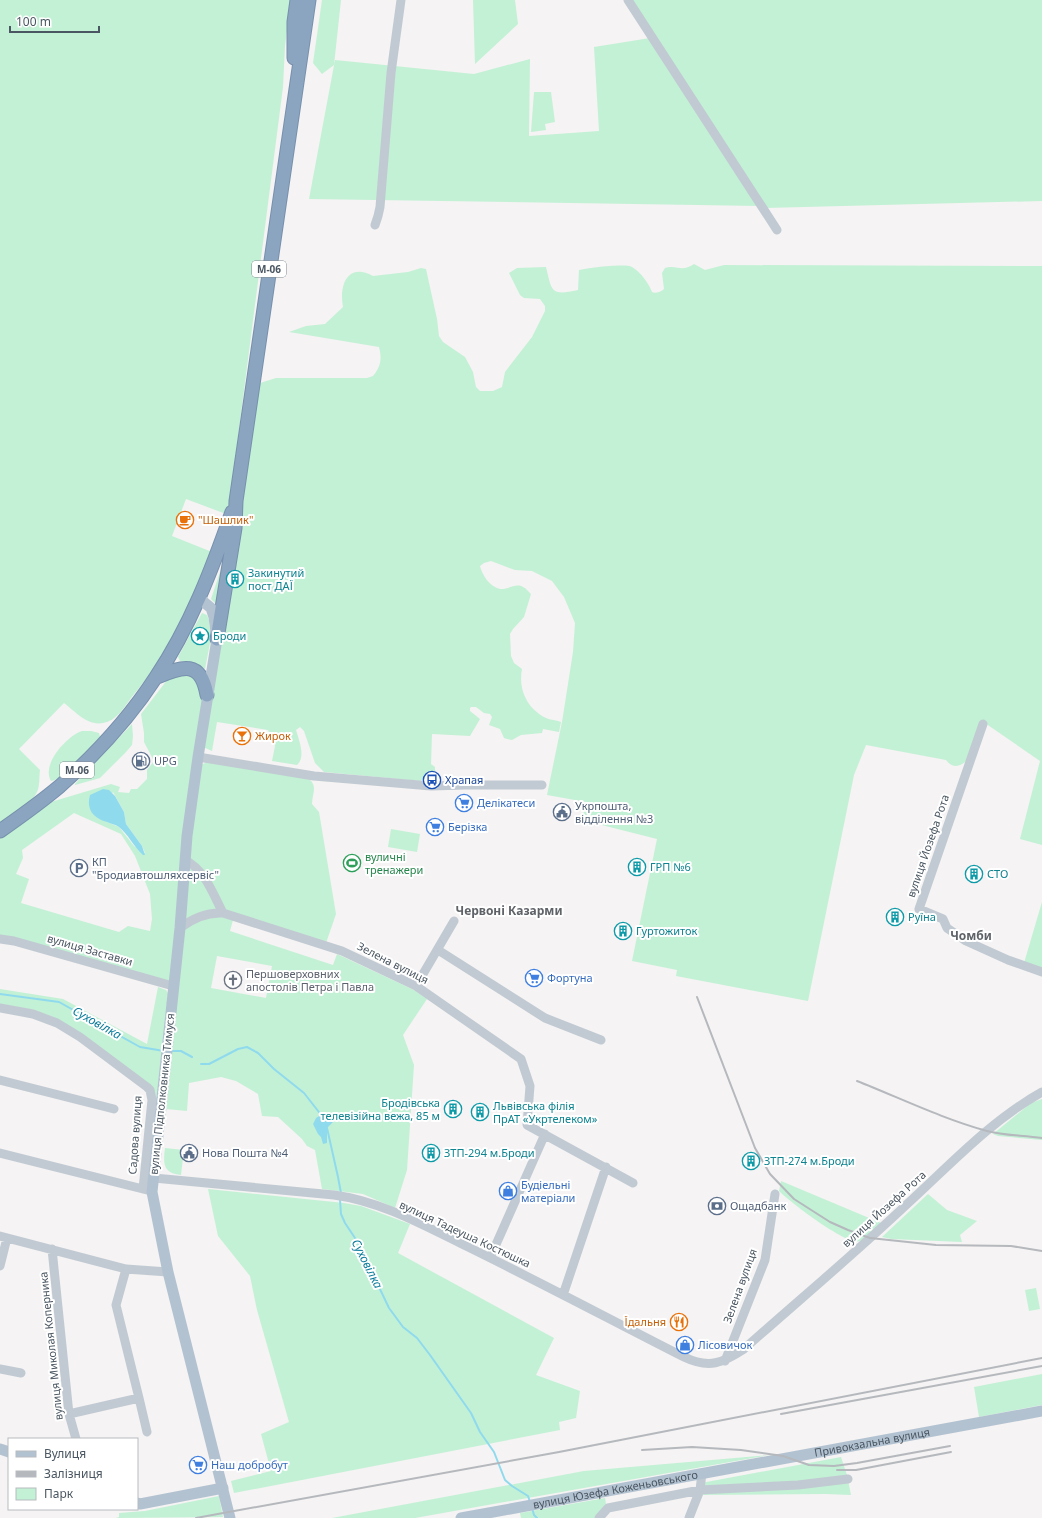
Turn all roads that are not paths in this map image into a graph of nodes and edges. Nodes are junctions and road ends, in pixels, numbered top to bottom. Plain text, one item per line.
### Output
1 (297, 0) edge
2 (308, 0) edge
3 (401, 0) edge
4 (628, 0) edge
5 (293, 106) junction
6 (374, 225) dead end
7 (777, 230) dead end
8 (236, 501) junction
9 (199, 598) junction
10 (217, 639) junction
11 (157, 676) junction
12 (207, 695) junction
13 (983, 724) dead end
14 (198, 757) junction
15 (542, 784) dead end
16 (0, 831) edge
17 (185, 860) junction
18 (223, 913) junction
19 (454, 921) dead end
20 (180, 928) junction
21 (0, 939) edge
22 (438, 950) junction
23 (1042, 972) edge
24 (173, 986) junction
25 (416, 986) junction
26 (0, 1008) edge
27 (601, 1040) dead end
28 (0, 1080) edge
29 (1042, 1092) edge
30 (114, 1109) dead end
31 (545, 1134) junction
32 (0, 1153) edge
33 (606, 1167) junction
34 (154, 1178) junction
35 (633, 1182) dead end
36 (148, 1190) junction
37 (776, 1194) dead end
38 (3, 1237) edge
39 (52, 1250) junction
40 (490, 1258) junction
41 (0, 1266) edge
42 (126, 1270) junction
43 (168, 1272) junction
44 (563, 1295) junction
45 (744, 1348) joint
46 (725, 1360) junction
47 (0, 1369) edge
48 (21, 1373) dead end
49 (139, 1398) junction
50 (1042, 1411) edge
51 (69, 1414) junction
52 (147, 1432) dead end
53 (76, 1438) edge
54 (702, 1474) junction
55 (848, 1479) dead end
56 (223, 1488) junction
57 (700, 1490) junction
58 (138, 1503) edge
59 (230, 1518) edge
60 (461, 1518) edge
61 (599, 1518) edge
62 (689, 1518) edge

1 - 5 highway, М-06
2 - 5 highway, М-06
3 - 6 street
4 - 7 street
5 - 8 highway, М-06
8 - 9 highway, М-06
8 - 10 highway
9 - 10 main road, вулиця Підполковника Тимуся
9 - 11 highway, М-06
10 - 12 main road, вулиця Підполковника Тимуся
11 - 12 highway
11 - 16 highway, М-06
12 - 14 main road, вулиця Підполковника Тимуся
13 - 23 street, вулиця Йозефа Рота
14 - 15 street
14 - 17 main road, вулиця Підполковника Тимуся
17 - 18 street
17 - 20 main road, вулиця Підполковника Тимуся
18 - 20 street, Зелена вулиця
18 - 25 street, Зелена вулиця
19 - 22 street
20 - 24 main road, вулиця Підполковника Тимуся
21 - 24 street, вулиця Заставки
22 - 25 street
22 - 27 street
24 - 34 main road, вулиця Підполковника Тимуся
25 - 31 street, Зелена вулиця
26 - 36 street, Садова вулиця
28 - 30 street
29 - 45 street, вулиця Йозефа Рота
31 - 33 street, Зелена вулиця
31 - 40 street
32 - 36 street
33 - 35 street, Зелена вулиця
33 - 44 street
34 - 36 main road, вулиця Підполковника Тимуся
34 - 40 street, вулиця Тадеуша Костюшка
36 - 43 main road, вулиця Підполковника Тимуся
37 - 46 street, Зелена вулиця
38 - 39 street
38 - 41 street
39 - 42 street
39 - 51 street, вулиця Миколая Коперника
40 - 44 street, вулиця Тадеуша Костюшка
42 - 43 street
42 - 49 street
43 - 56 main road, вулиця Підполковника Тимуся
44 - 46 street, вулиця Тадеуша Костюшка
45 - 46 street, вулиця Тадеуша Костюшка
47 - 48 street
49 - 51 street
49 - 52 street
50 - 54 main road, Привокзальна вулиця
51 - 53 street, вулиця Миколая Коперника
54 - 57 street, вулиця Юзефа Коженьовського
54 - 60 main road, вулиця Юзефа Коженьовського
55 - 57 street, вулиця Юзефа Коженьовського
56 - 58 main road
56 - 59 main road, вулиця Підполковника Тимуся
57 - 61 street
57 - 62 street

